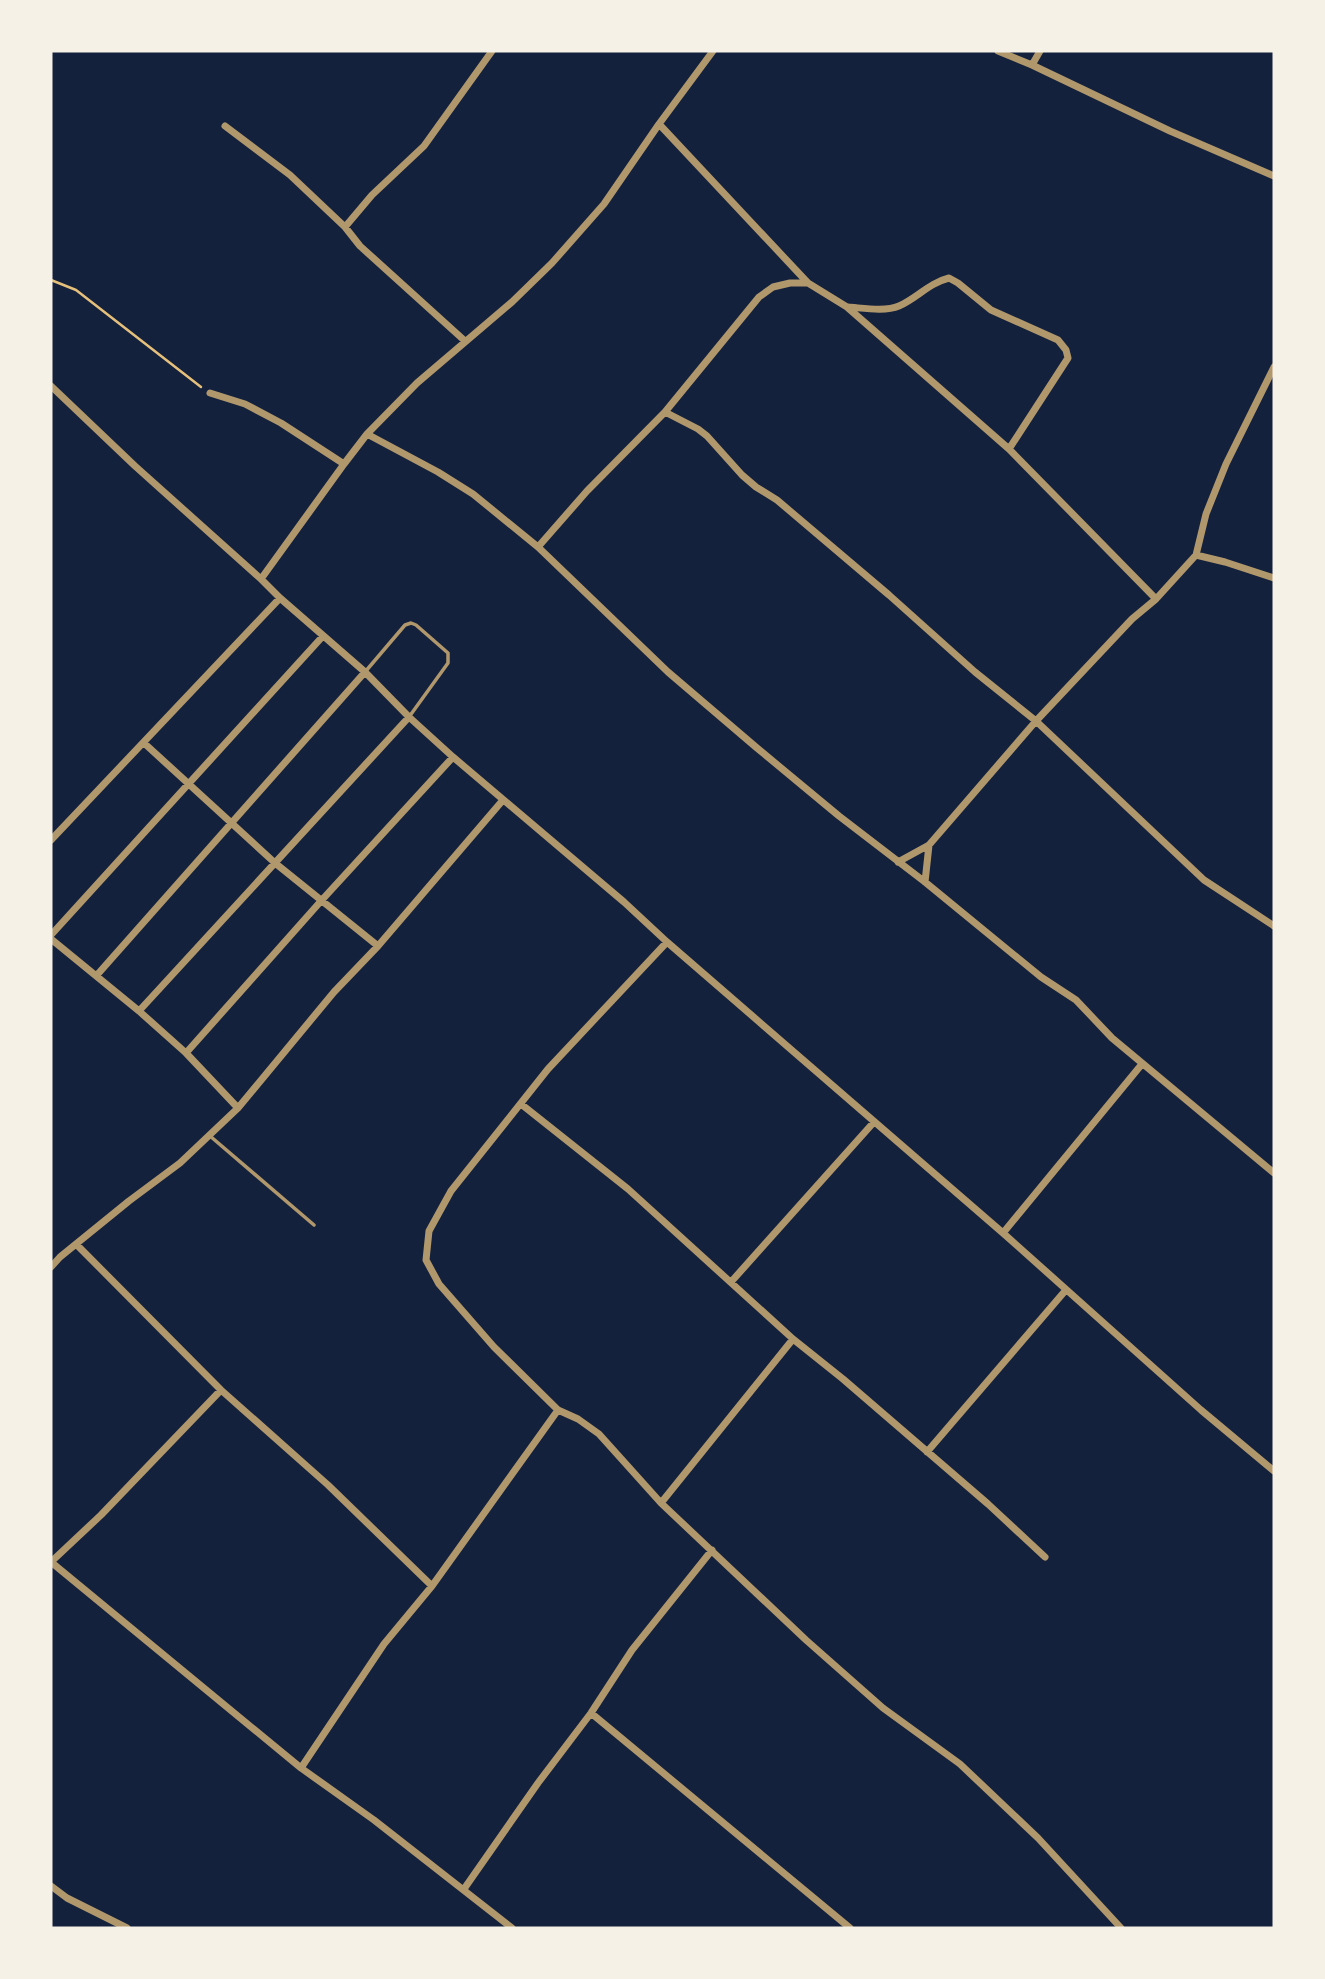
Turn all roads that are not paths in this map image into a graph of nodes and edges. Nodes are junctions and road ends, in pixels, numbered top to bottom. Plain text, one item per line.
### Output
1 (492, 51) edge
2 (713, 51) edge
3 (998, 51) edge
4 (1040, 51) edge
5 (1032, 65) junction
6 (659, 124) junction
7 (225, 126) dead end
8 (1274, 176) edge
9 (345, 227) junction
10 (808, 283) junction
11 (847, 307) junction
12 (465, 341) junction
13 (1274, 367) edge
14 (51, 386) edge
15 (209, 393) road end
16 (665, 412) junction
17 (367, 434) junction
18 (1009, 449) junction
19 (344, 464) junction
20 (538, 547) junction
21 (1196, 555) junction
22 (1274, 578) edge
23 (261, 579) junction
24 (279, 598) junction
25 (1156, 598) junction
26 (323, 636) junction
27 (365, 673) junction
28 (409, 717) junction
29 (1036, 721) junction
30 (144, 743) junction
31 (453, 757) junction
32 (188, 783) junction
33 (503, 800) junction
34 (231, 822) junction
35 (51, 840) edge
36 (929, 845) junction
37 (898, 862) junction
38 (275, 863) junction
39 (925, 882) junction
40 (321, 901) junction
41 (1274, 926) edge
42 (51, 937) edge
43 (667, 942) junction
44 (378, 946) junction
45 (97, 975) junction
46 (139, 1011) junction
47 (186, 1053) junction
48 (1142, 1064) junction
49 (521, 1104) junction
50 (237, 1108) junction
51 (874, 1122) junction
52 (208, 1135) junction
53 (1274, 1172) edge
54 (314, 1225) dead end
55 (1003, 1233) junction
56 (76, 1244) junction
57 (51, 1253) edge
58 (60, 1257) junction
59 (51, 1267) edge
60 (731, 1282) junction
61 (1065, 1291) junction
62 (793, 1339) junction
63 (221, 1390) junction
64 (558, 1410) junction
65 (927, 1452) junction
66 (1274, 1471) edge
67 (661, 1503) junction
68 (712, 1550) junction
69 (1045, 1557) dead end
70 (51, 1562) edge
71 (432, 1586) junction
72 (591, 1713) junction
73 (301, 1768) junction
74 (51, 1886) edge
75 (464, 1889) junction
76 (127, 1928) edge
77 (512, 1928) edge
78 (850, 1928) edge
79 (1121, 1928) edge

1 - 9 street
2 - 6 street
3 - 5 street
4 - 5 street
5 - 8 street
6 - 10 street
6 - 12 street
7 - 9 street
9 - 12 street
10 - 11 street
10 - 16 street
11 - 18 street
11 - 18 street
12 - 17 street
13 - 21 street
14 - 23 street
15 - 19 street
16 - 20 street
16 - 29 street
17 - 19 street
17 - 20 street
18 - 25 street
19 - 23 street
20 - 37 street
21 - 22 street
21 - 25 street
23 - 24 street
24 - 26 street
24 - 30 street
25 - 29 street
26 - 27 street
26 - 32 street
27 - 28 street
27 - 28 lane
27 - 34 street
28 - 31 street
28 - 38 street
29 - 36 street
29 - 41 street
30 - 32 street
30 - 35 street
31 - 33 street
31 - 40 street
32 - 34 street
32 - 42 street
33 - 43 street
33 - 44 street
34 - 38 street
34 - 45 street
36 - 37 street
36 - 39 street
37 - 39 street
38 - 40 street
38 - 46 street
39 - 48 street
40 - 44 street
40 - 47 street
42 - 45 street
43 - 49 street
43 - 51 street
44 - 50 street
45 - 46 street
46 - 47 street
47 - 50 street
48 - 53 street
48 - 55 street
49 - 60 street
49 - 64 street
50 - 52 street
51 - 55 street
51 - 60 street
52 - 54 lane
52 - 56 street
55 - 61 street
56 - 58 street
56 - 63 street
57 - 58 street
58 - 59 street
60 - 62 street
61 - 65 street
61 - 66 street
62 - 65 street
62 - 67 street
63 - 70 street
63 - 71 street
64 - 67 street
64 - 71 street
65 - 69 street
67 - 68 street
68 - 72 street
68 - 79 street
70 - 73 street
71 - 73 street
72 - 75 street
72 - 78 street
73 - 75 street
74 - 76 street
75 - 77 street

